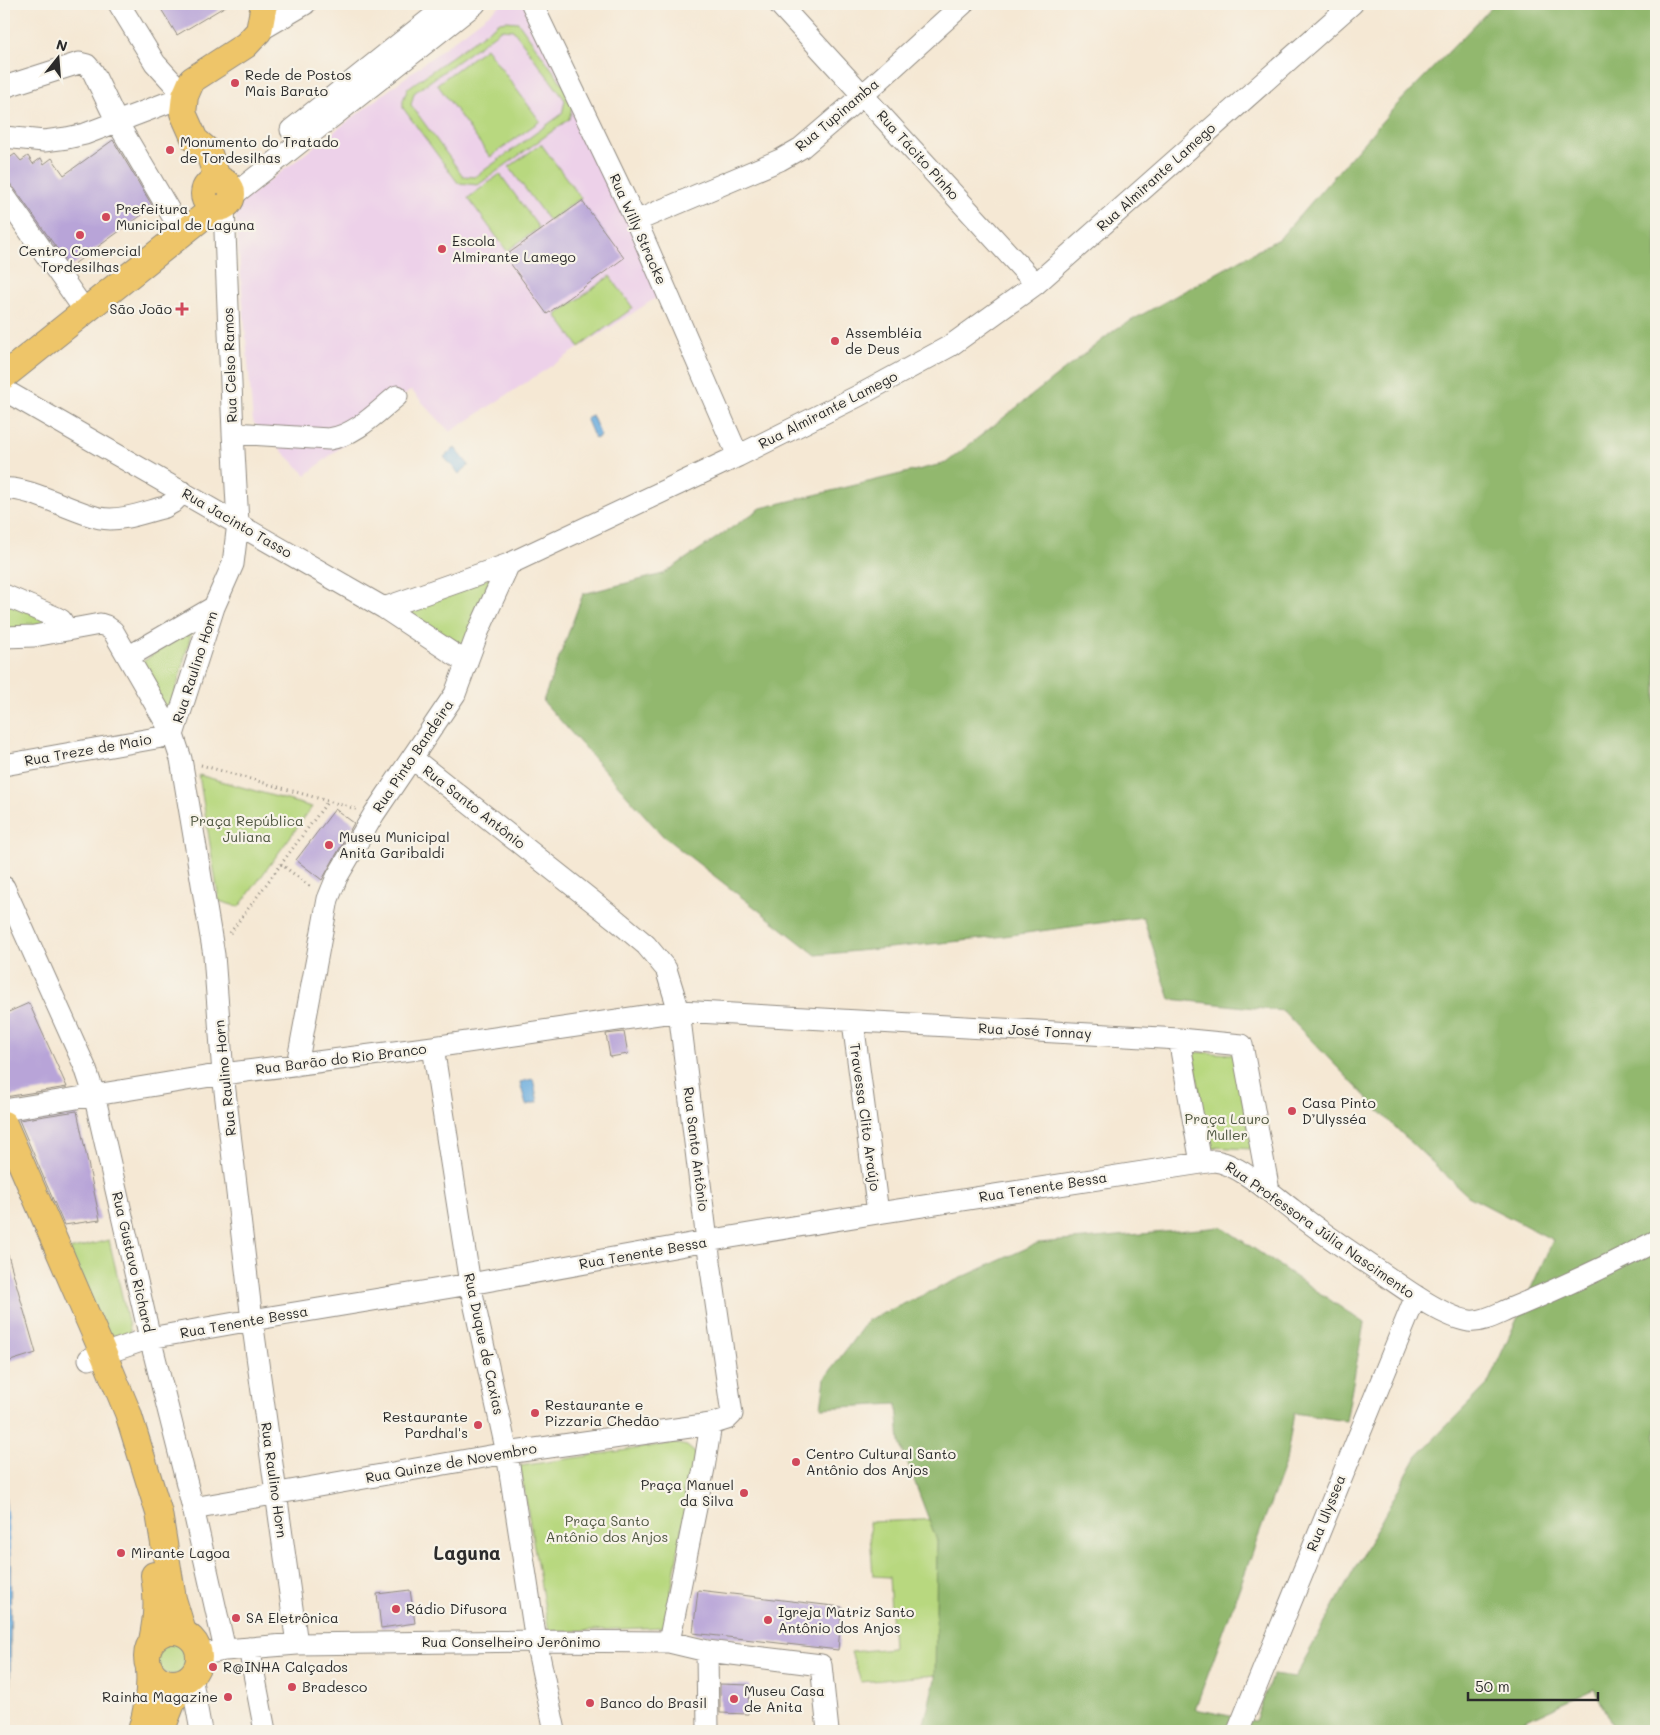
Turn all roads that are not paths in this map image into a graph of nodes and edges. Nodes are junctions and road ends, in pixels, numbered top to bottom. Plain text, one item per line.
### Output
1 (119, 4) edge
2 (264, 4) edge
3 (305, 4) edge
4 (449, 4) edge
5 (475, 4) edge
6 (532, 4) edge
7 (779, 4) edge
8 (963, 4) edge
9 (1352, 4) edge
10 (260, 31) junction
11 (4, 87) edge
12 (863, 95) junction
13 (185, 96) junction
14 (117, 122) junction
15 (4, 137) edge
16 (4, 195) edge
17 (217, 195) junction
18 (636, 221) junction
19 (176, 222) junction
20 (1036, 284) junction
21 (81, 305) junction
22 (4, 357) edge
23 (4, 376) edge
24 (4, 390) edge
25 (398, 396) dead end
26 (233, 433) junction
27 (738, 456) junction
28 (4, 490) edge
29 (183, 492) junction
30 (238, 523) junction
31 (509, 564) junction
32 (4, 595) edge
33 (214, 607) junction
34 (384, 608) junction
35 (67, 630) junction
36 (4, 637) edge
37 (128, 657) junction
38 (467, 663) junction
39 (173, 735) junction
40 (412, 758) junction
41 (4, 765) edge
42 (4, 887) edge
43 (679, 1011) junction
44 (852, 1022) junction
45 (1179, 1039) junction
46 (433, 1047) junction
47 (297, 1065) junction
48 (223, 1074) junction
49 (94, 1094) junction
50 (4, 1110) edge
51 (4, 1124) edge
52 (4, 1157) edge
53 (1202, 1163) junction
54 (1269, 1192) junction
55 (878, 1213) junction
56 (707, 1241) junction
57 (1656, 1242) edge
58 (53, 1254) junction
59 (470, 1284) junction
60 (1416, 1296) junction
61 (252, 1320) junction
62 (150, 1338) junction
63 (96, 1357) junction
64 (711, 1424) junction
65 (507, 1453) junction
66 (275, 1493) junction
67 (193, 1508) junction
68 (183, 1632) junction
69 (152, 1641) junction
70 (536, 1641) junction
71 (669, 1642) junction
72 (297, 1644) junction
73 (249, 1648) junction
74 (225, 1650) junction
75 (707, 1651) junction
76 (150, 1670) junction
77 (192, 1671) junction
78 (142, 1731) edge
79 (161, 1731) edge
80 (201, 1731) edge
81 (265, 1731) edge
82 (555, 1731) edge
83 (708, 1731) edge
84 (828, 1731) edge
85 (1238, 1731) edge

1 - 13 street
2 - 10 main road
3 - 10 street
4 - 17 street
5 - 17 street
6 - 18 street, Rua Willy Stracke
7 - 12 street, Rua Tácito Pinho
8 - 12 street, Rua Tupinamba
9 - 20 street, Rua Almirante Lamego
10 - 13 main road
11 - 14 street
12 - 18 street, Rua Tupinamba
12 - 20 street, Rua Tácito Pinho
13 - 14 street
13 - 17 main road
14 - 15 street
14 - 19 street
16 - 21 street
17 - 19 main road
17 - 21 main road
17 - 26 street, Rua Celso Ramos
18 - 27 street, Rua Willy Stracke
19 - 21 main road
20 - 27 street, Rua Almirante Lamego
21 - 22 main road
21 - 23 main road
24 - 29 street, Rua Jacinto Tasso
25 - 26 street
26 - 30 street, Rua Celso Ramos
27 - 31 street, Rua Almirante Lamego
28 - 29 street
29 - 30 street, Rua Jacinto Tasso
30 - 33 street, Rua Raulino Horn
30 - 34 street, Rua Jacinto Tasso
31 - 34 street, Rua Almirante Lamego
31 - 38 street, Rua Pinto Bandeira
32 - 35 street
33 - 37 street
33 - 39 street, Rua Raulino Horn
34 - 38 street, Rua Jacinto Tasso
35 - 36 street
35 - 37 street
37 - 39 street
38 - 40 street, Rua Pinto Bandeira
39 - 41 street, Rua Treze de Maio
39 - 48 street, Rua Raulino Horn
40 - 43 street, Rua Santo Antônio
40 - 47 street, Rua Pinto Bandeira
42 - 49 street, Rua Gustavo Richard
43 - 44 street, Rua José Tonnay
43 - 46 street, Rua Barão do Rio Branco
43 - 56 street, Rua Santo Antônio
44 - 45 street, Rua José Tonnay
44 - 55 street, Travessa Clito Araújo
45 - 53 street
45 - 54 street, Rua José Tonnay
46 - 47 street, Rua Barão do Rio Branco
46 - 59 street, Rua Duque de Caxias
47 - 48 street, Rua Barão do Rio Branco
48 - 49 street, Rua Barão do Rio Branco
48 - 61 street, Rua Raulino Horn
49 - 50 street, Rua Barão do Rio Branco
49 - 62 street, Rua Gustavo Richard
51 - 58 main road
52 - 58 main road
53 - 54 street, Rua Professora Júlia Nascimento
53 - 55 street, Rua Tenente Bessa
54 - 60 street, Rua Professora Júlia Nascimento
55 - 56 street, Rua Tenente Bessa
56 - 59 street, Rua Tenente Bessa
56 - 64 street, Rua Santo Antônio
57 - 60 street, Rua Professora Júlia Nascimento
58 - 63 main road
59 - 61 street, Rua Tenente Bessa
59 - 65 street, Rua Duque de Caxias
60 - 85 street, Rua Ulyssea
61 - 62 street, Rua Tenente Bessa
61 - 66 street, Rua Raulino Horn
62 - 63 street, Rua Tenente Bessa
62 - 67 street, Rua Gustavo Richard
63 - 68 main road
63 - 69 main road
64 - 65 street, Rua Quinze de Novembro
64 - 71 street
65 - 66 street, Rua Quinze de Novembro
65 - 70 street, Rua Duque de Caxias
66 - 67 street, Rua Quinze de Novembro
66 - 72 street, Rua Raulino Horn
67 - 74 street, Rua Gustavo Richard
68 - 69 main road
68 - 77 main road
69 - 76 main road
70 - 71 street, Rua Conselheiro Jerônimo
70 - 72 street, Rua Conselheiro Jerônimo
70 - 82 street, Rua Duque de Caxias
71 - 75 street, Rua Conselheiro Jerônimo
72 - 73 street, Rua Conselheiro Jerônimo
73 - 74 street, Rua Conselheiro Jerônimo
73 - 81 street
74 - 77 street, Rua Conselheiro Jerônimo
75 - 83 street
75 - 84 street, Rua Conselheiro Jerônimo
76 - 77 main road
76 - 78 main road
77 - 79 main road
77 - 80 street

